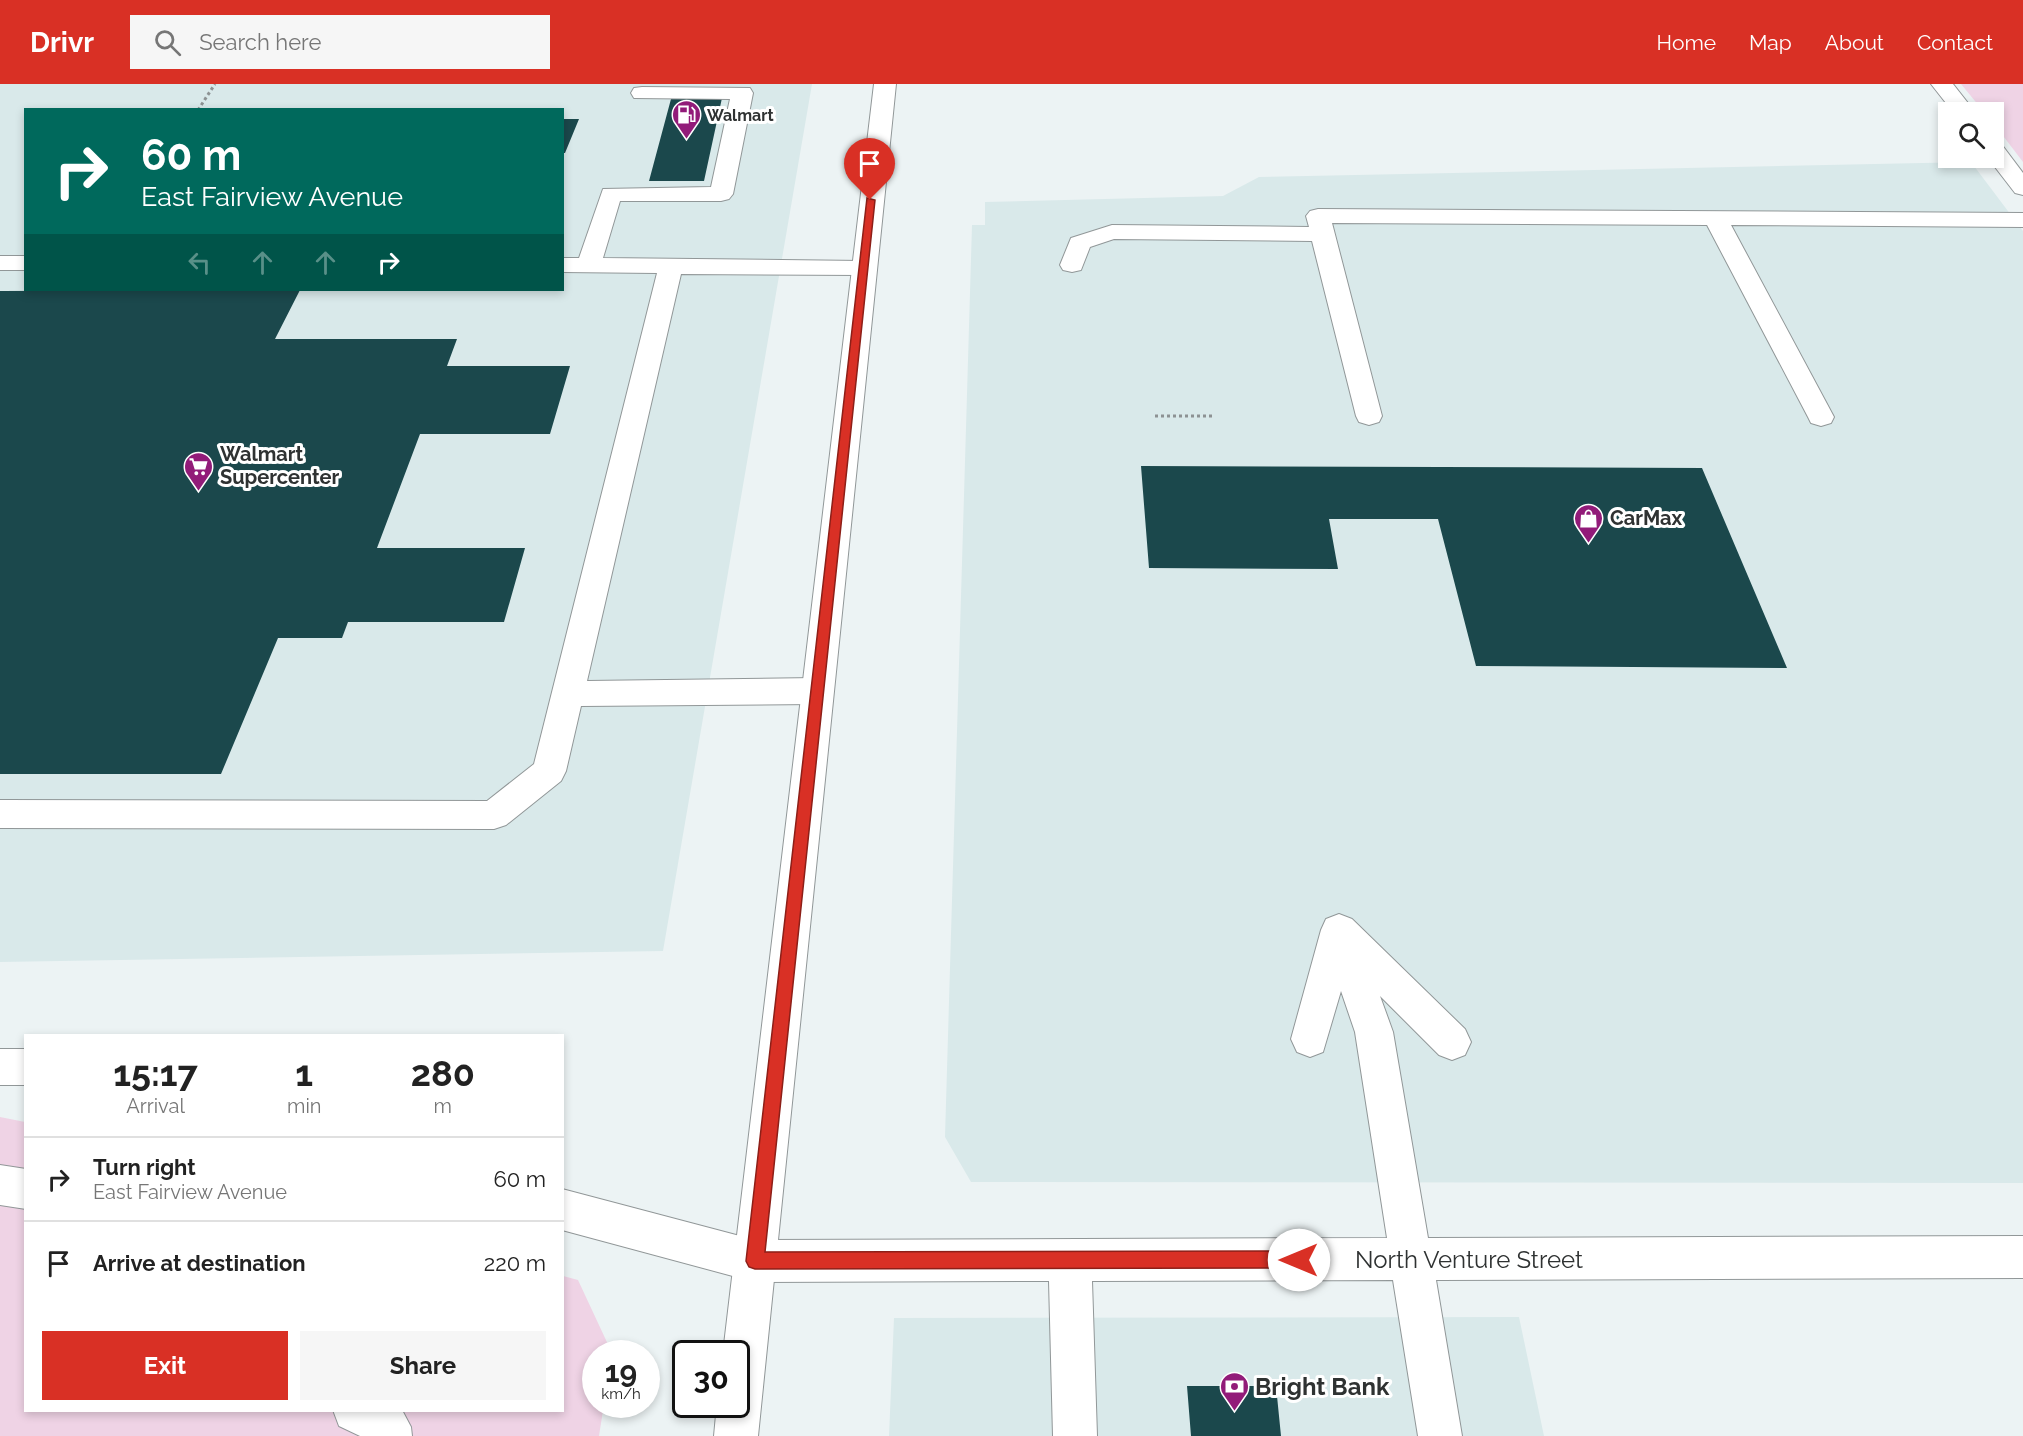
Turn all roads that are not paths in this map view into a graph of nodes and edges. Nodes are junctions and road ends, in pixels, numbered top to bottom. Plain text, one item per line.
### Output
1 (885, 84) edge
2 (1942, 84) edge
3 (642, 93) dead end
4 (1956, 102) edge
5 (2004, 163) edge
6 (2023, 188) edge
7 (1714, 218) junction
8 (2023, 220) edge
9 (1323, 234) junction
10 (0, 263) edge
11 (24, 263) edge
12 (564, 265) edge
13 (589, 265) junction
14 (1072, 265) dead end
15 (671, 266) junction
16 (862, 268) junction
17 (1369, 416) dead end
18 (1821, 417) dead end
19 (816, 691) junction
20 (567, 694) junction
21 (0, 814) edge
22 (1339, 930) junction
23 (1310, 1039) dead end
24 (1452, 1042) dead end
25 (0, 1067) edge
26 (24, 1067) edge
27 (0, 1185) edge
28 (24, 1189) edge
29 (564, 1210) edge
30 (2023, 1257) edge
31 (1413, 1259) junction
32 (755, 1261) junction
33 (1070, 1261) junction
34 (359, 1412) edge
35 (390, 1436) edge
36 (736, 1436) edge
37 (1075, 1436) edge
38 (1440, 1436) edge

1 - 16 main road
2 - 4 main road
3 - 13 main road
5 - 6 main road
7 - 8 main road
7 - 9 main road
7 - 18 main road
9 - 14 main road
9 - 17 main road
10 - 11 main road
12 - 13 main road
13 - 15 main road
15 - 16 main road
15 - 20 main road
16 - 19 main road
19 - 20 main road
19 - 32 main road
20 - 21 main road
22 - 23 main road
22 - 24 main road
22 - 31 main road
25 - 26 main road
27 - 28 main road
29 - 32 main road, North Venture Street
30 - 31 main road, North Venture Street
31 - 33 main road, North Venture Street
31 - 38 main road
32 - 33 main road, North Venture Street
32 - 36 main road
33 - 37 main road
34 - 35 main road

